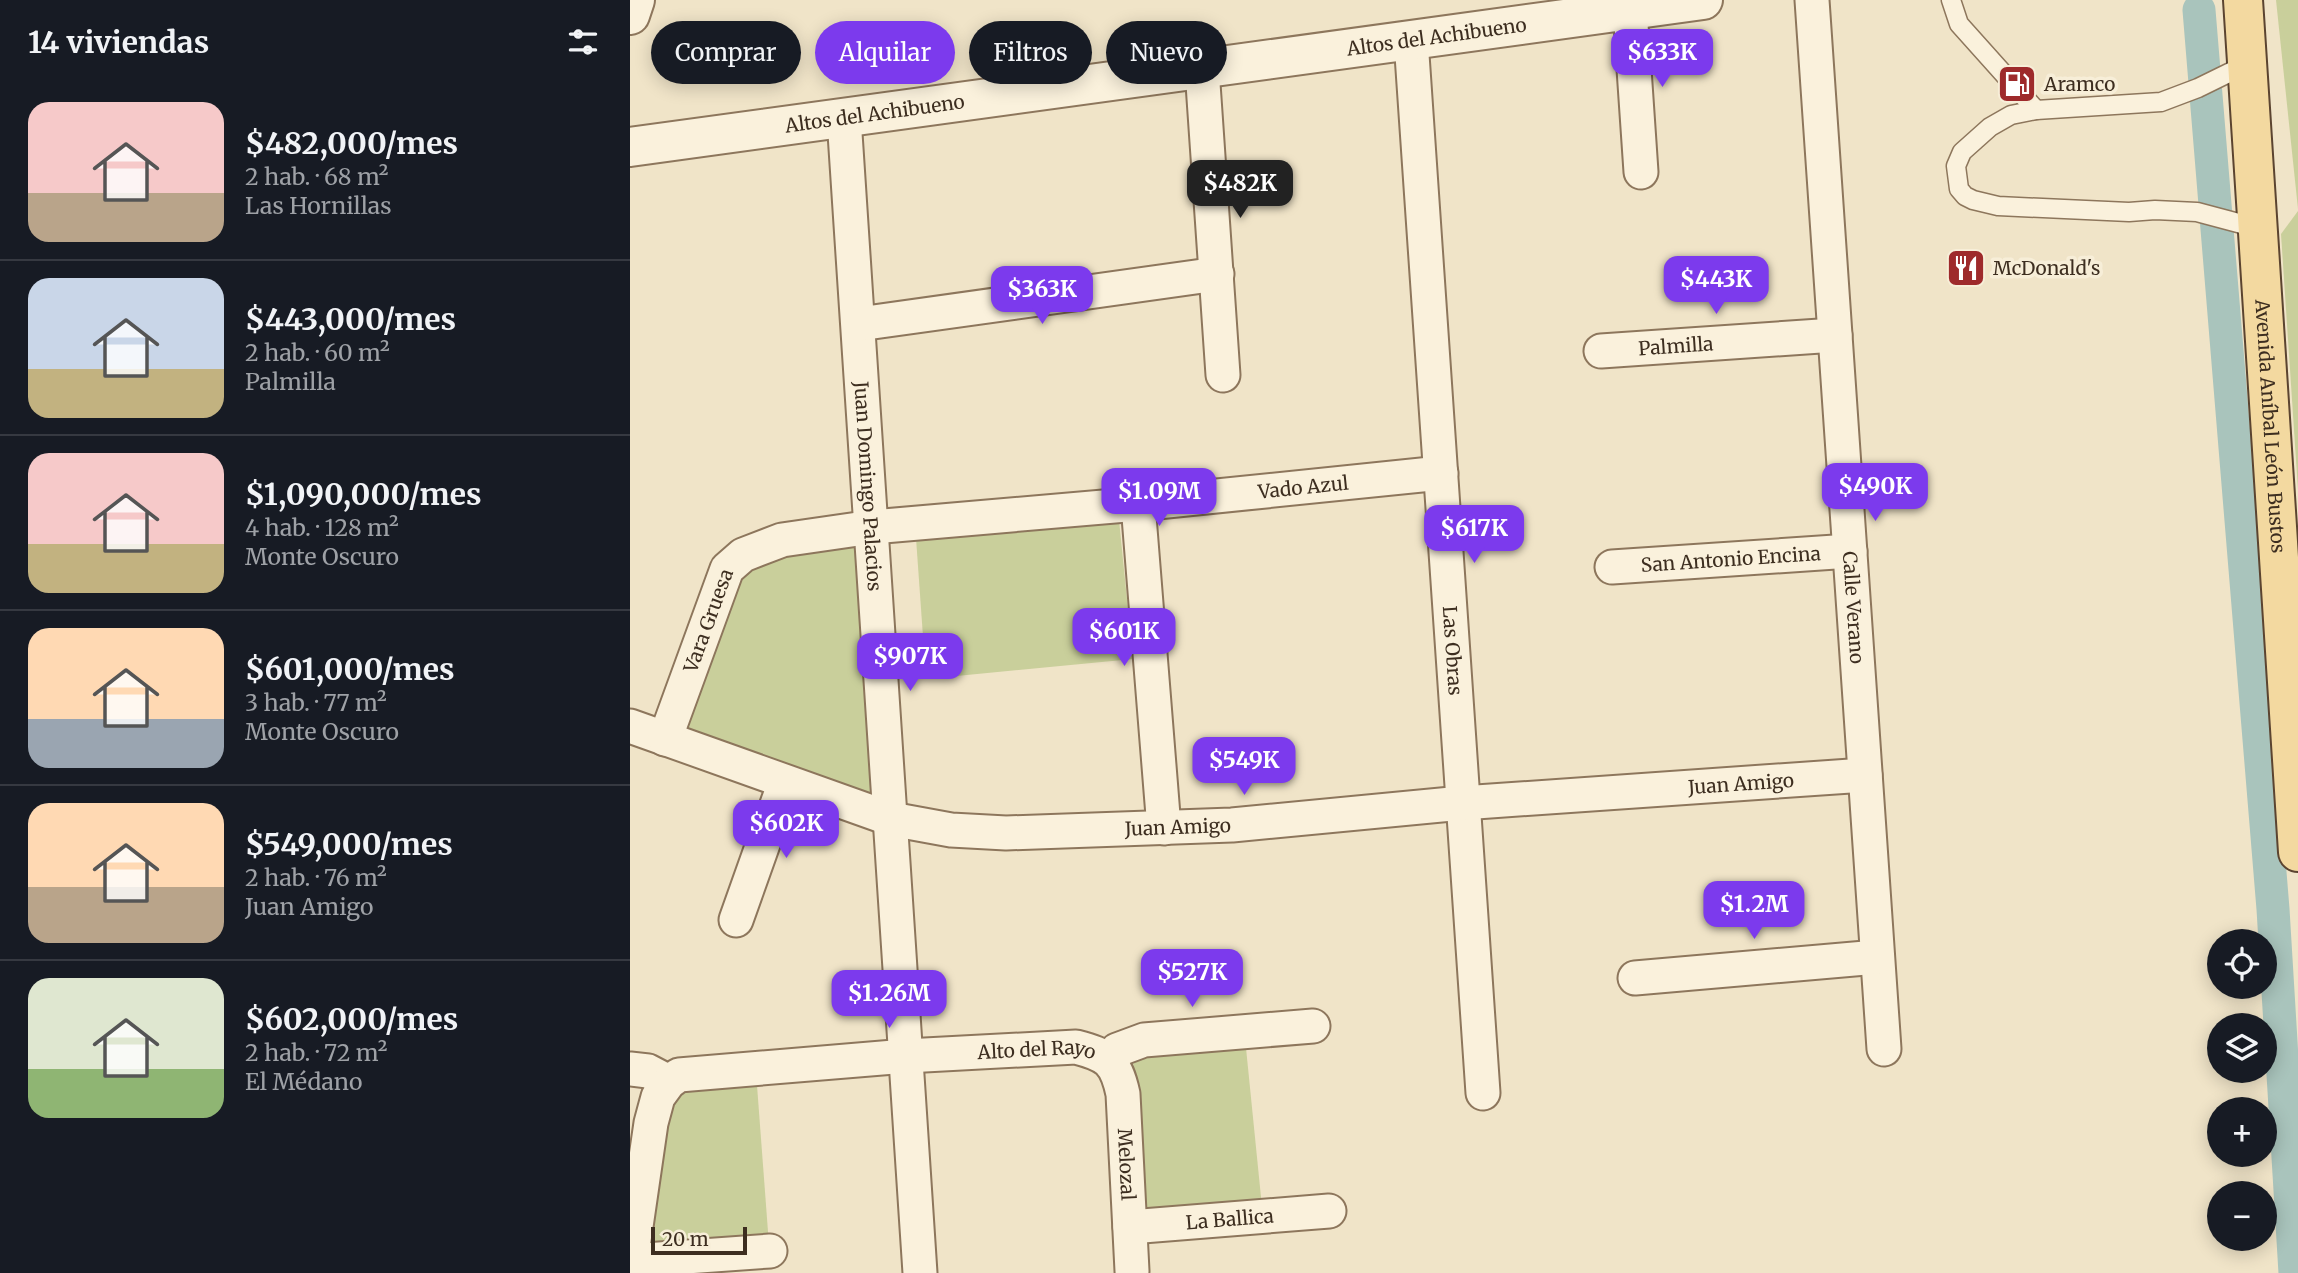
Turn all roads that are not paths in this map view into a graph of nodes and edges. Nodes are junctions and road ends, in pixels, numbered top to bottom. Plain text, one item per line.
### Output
1 (635, 0) edge
2 (1703, 0) edge
3 (1812, 0) edge
4 (1951, 0) edge
5 (2243, 0) edge
6 (1630, 10) junction
7 (630, 15) edge
8 (1411, 40) junction
9 (1227, 66) edge
10 (2233, 71) junction
11 (1106, 82) edge
12 (1203, 84) edge
13 (2036, 110) junction
14 (844, 118) junction
15 (630, 147) edge
16 (1641, 172) dead end
17 (2229, 221) junction
18 (1217, 274) junction
19 (859, 324) junction
20 (1835, 335) junction
21 (1601, 351) dead end
22 (1223, 375) dead end
23 (1441, 474) junction
24 (1138, 504) junction
25 (872, 527) junction
26 (1850, 551) junction
27 (1612, 567) dead end
28 (630, 726) edge
29 (665, 739) junction
30 (1866, 775) junction
31 (785, 782) junction
32 (1462, 803) junction
33 (891, 819) junction
34 (1164, 828) junction
35 (2298, 852) edge
36 (736, 920) dead end
37 (1877, 957) junction
38 (1635, 978) dead end
39 (1313, 1026) dead end
40 (1884, 1049) dead end
41 (906, 1056) junction
42 (1111, 1061) junction
43 (630, 1069) edge
44 (669, 1082) junction
45 (1483, 1093) dead end
46 (1329, 1211) dead end
47 (1129, 1227) junction
48 (770, 1251) dead end
49 (631, 1261) edge
50 (1132, 1270) dead end
51 (920, 1273) edge

1 - 7 street
2 - 6 street, Altos del Achibueno
3 - 20 street, Calle Verano
4 - 13 lane
5 - 10 main road, Avenida Aníbal León Bustos
6 - 8 street, Altos del Achibueno
6 - 16 street
8 - 9 street, Altos del Achibueno
8 - 23 street, Las Obras
10 - 13 lane
10 - 17 main road, Avenida Aníbal León Bustos
11 - 14 street, Altos del Achibueno
12 - 18 street
13 - 17 lane
14 - 15 street, Altos del Achibueno
14 - 19 street, Juan Domingo Palacios
17 - 35 main road, Avenida Aníbal León Bustos
18 - 19 street
18 - 22 street
19 - 25 street, Juan Domingo Palacios
20 - 21 street, Palmilla
20 - 26 street, Calle Verano
23 - 24 street, Vado Azul
23 - 32 street, Las Obras
24 - 25 street, Vado Azul
24 - 34 street
25 - 29 street, Vara Gruesa
25 - 33 street, Juan Domingo Palacios
26 - 27 street, San Antonio Encina
26 - 30 street, Calle Verano
28 - 29 street, Juan Amigo
29 - 31 street, Juan Amigo
30 - 32 street, Juan Amigo
30 - 37 street, Calle Verano
31 - 33 street, Juan Amigo
31 - 36 street
32 - 34 street, Juan Amigo
32 - 45 street, Las Obras
33 - 34 street, Juan Amigo
33 - 41 street, Juan Domingo Palacios
37 - 38 street
37 - 40 street, Calle Verano
39 - 42 street, Alto del Rayo
41 - 42 street, Alto del Rayo
41 - 44 street, Alto del Rayo
41 - 51 street, Juan Domingo Palacios
42 - 47 street, Melozal
43 - 44 street
44 - 49 street
46 - 47 street, La Ballica
47 - 50 street, Melozal
48 - 49 street

